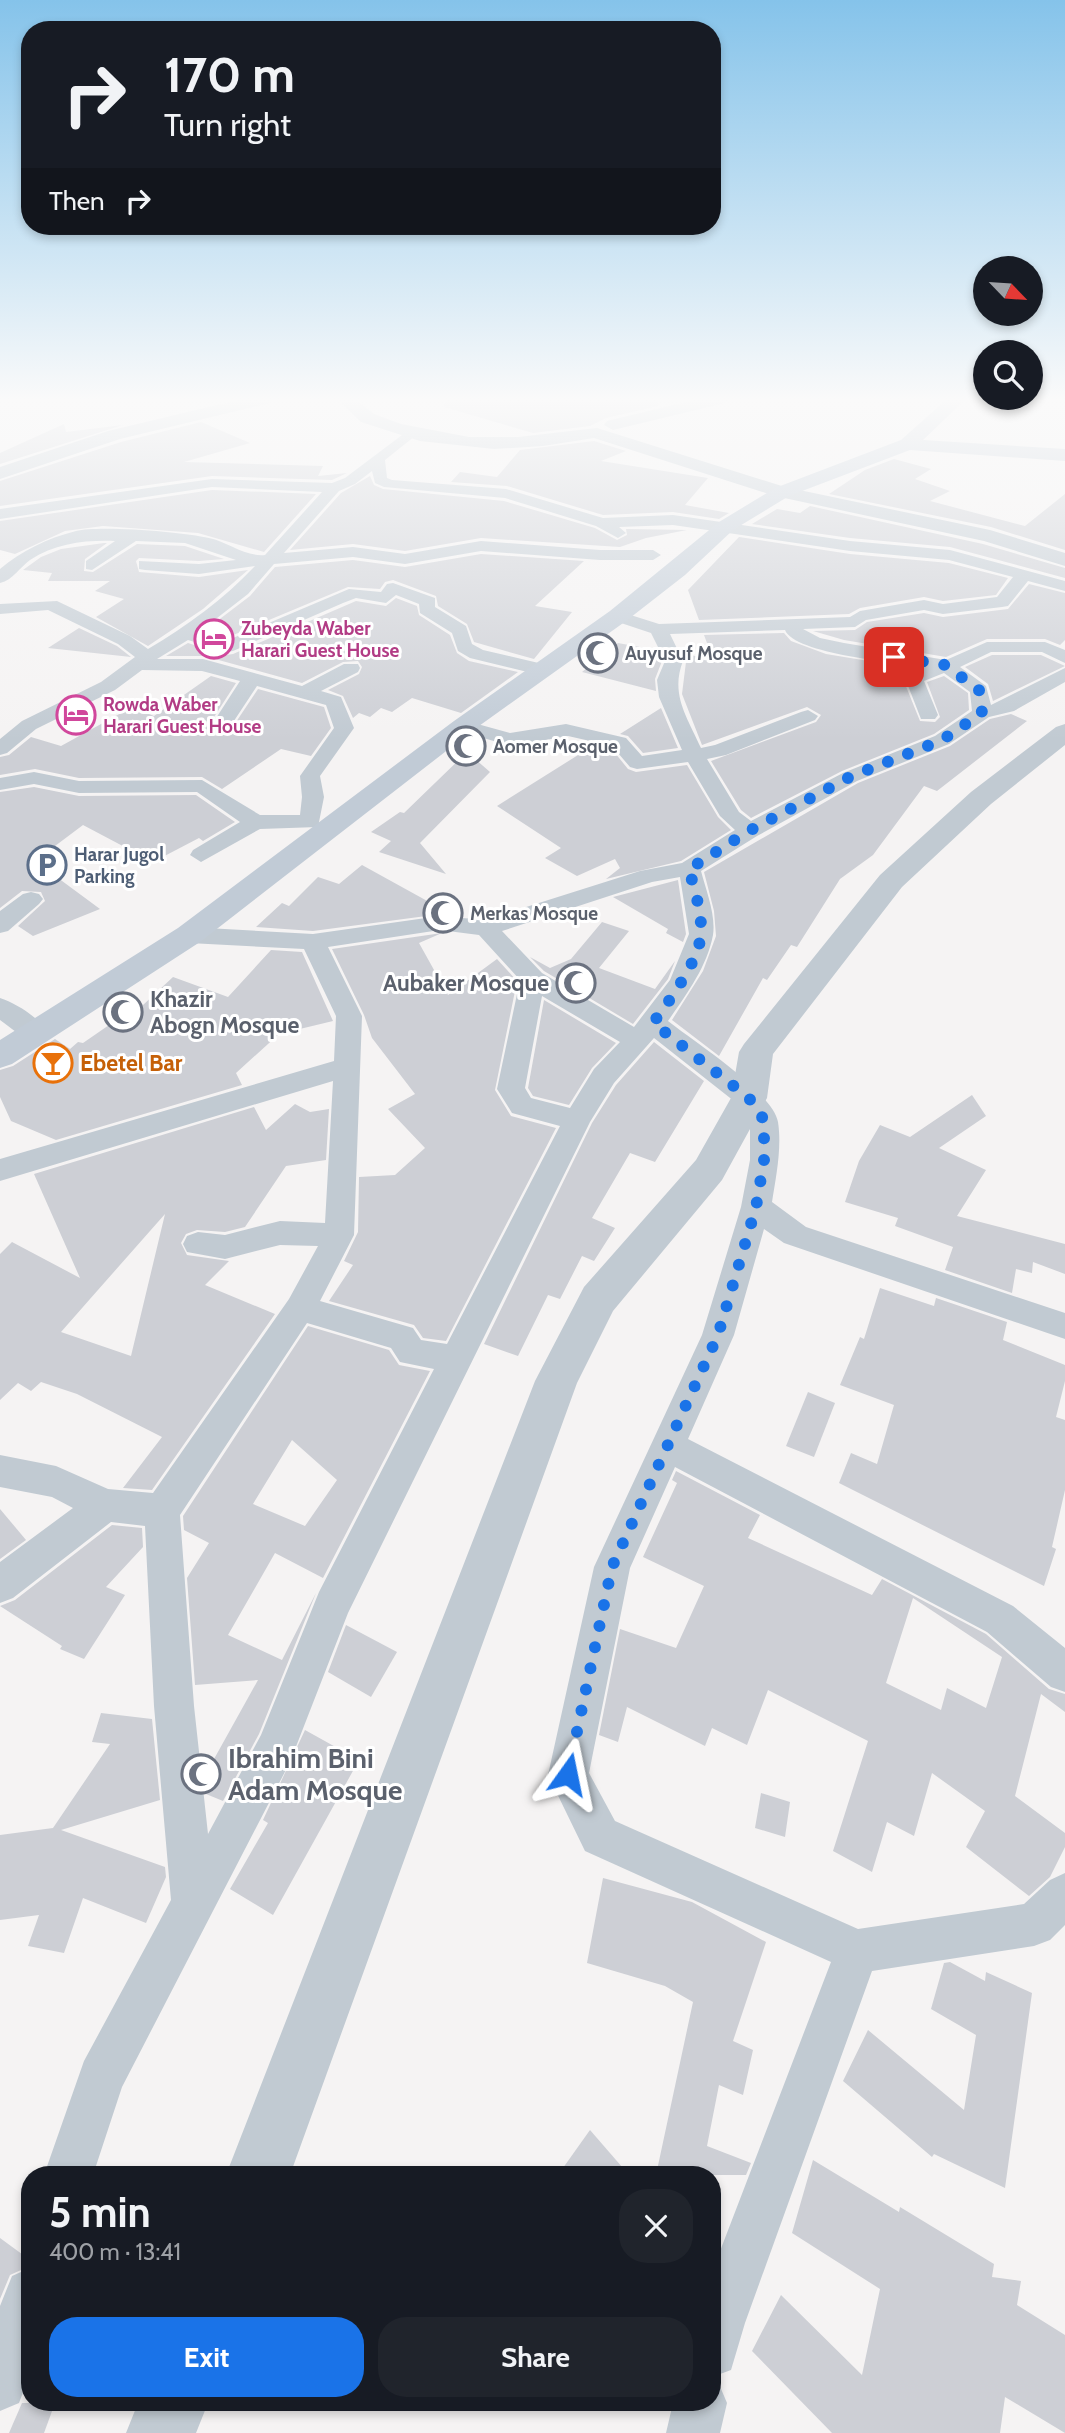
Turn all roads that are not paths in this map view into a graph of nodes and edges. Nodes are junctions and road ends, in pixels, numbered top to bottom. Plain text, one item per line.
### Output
1 (102, 513) edge
2 (308, 513) edge
3 (567, 513) edge
4 (750, 513) edge
5 (888, 513) edge
6 (602, 523) junction
7 (726, 526) junction
8 (79, 534) junction
9 (130, 538) junction
10 (653, 555) junction
11 (260, 559) junction
12 (405, 559) junction
13 (1065, 559) edge
14 (92, 565) dead end
15 (145, 565) dead end
16 (677, 570) junction
17 (1024, 575) junction
18 (0, 578) edge
19 (1065, 586) edge
20 (393, 588) junction
21 (1002, 602) junction
22 (0, 609) edge
23 (618, 616) junction
24 (794, 622) junction
25 (658, 629) junction
26 (186, 634) junction
27 (227, 647) junction
28 (1045, 647) junction
29 (1065, 657) edge
30 (142, 660) junction
31 (202, 665) junction
32 (945, 665) junction
33 (351, 668) dead end
34 (540, 669) junction
35 (1065, 674) edge
36 (252, 678) junction
37 (307, 691) junction
38 (982, 713) junction
39 (928, 715) dead end
40 (808, 716) dead end
41 (1, 722) edge
42 (29, 725) junction
43 (77, 725) dead end
44 (463, 726) junction
45 (219, 729) dead end
46 (1065, 732) edge
47 (0, 749) edge
48 (693, 753) junction
49 (0, 784) edge
50 (255, 822) junction
51 (749, 831) junction
52 (201, 855) dead end
53 (689, 869) junction
54 (31, 899) dead end
55 (2, 920) edge
56 (486, 928) junction
57 (189, 935) junction
58 (313, 942) junction
59 (533, 979) junction
60 (0, 1007) edge
61 (645, 1031) junction
62 (35, 1032) junction
63 (0, 1056) edge
64 (345, 1067) junction
65 (749, 1098) junction
66 (577, 1120) junction
67 (0, 1170) edge
68 (756, 1207) junction
69 (339, 1235) junction
70 (198, 1244) dead end
71 (300, 1308) junction
72 (1065, 1326) edge
73 (456, 1359) junction
74 (668, 1446) junction
75 (0, 1471) edge
76 (106, 1505) junction
77 (162, 1511) junction
78 (0, 1585) edge
79 (1065, 1673) edge
80 (1065, 1895) edge
81 (193, 1900) junction
82 (857, 1951) junction
83 (72, 2166) edge
84 (261, 2166) edge
85 (721, 2318) edge
86 (21, 2321) edge
87 (0, 2384) edge
88 (170, 2411) edge
89 (698, 2411) edge
90 (162, 2433) edge
91 (693, 2433) edge

1 - 8 street
2 - 11 street
3 - 6 street
4 - 7 main road
5 - 13 street
6 - 7 street
6 - 10 street
7 - 16 main road
7 - 17 street
8 - 9 street
8 - 18 street
9 - 11 street
9 - 14 street
10 - 12 street
10 - 16 street
11 - 12 street
11 - 15 street
11 - 26 street
12 - 20 street
16 - 23 main road
17 - 19 street
17 - 21 street
20 - 27 street
20 - 34 street
21 - 24 street
21 - 28 street
22 - 30 street
23 - 25 street
23 - 34 main road
24 - 25 street
24 - 32 street
25 - 48 street
26 - 27 street
26 - 30 street
27 - 31 street
28 - 29 street
28 - 32 street
30 - 31 street
30 - 42 street
31 - 36 street
32 - 38 street
32 - 39 street
33 - 37 street
34 - 44 main road
35 - 38 street
36 - 37 street
36 - 45 street
37 - 50 street
38 - 51 street
40 - 48 street
41 - 42 street
42 - 43 street
42 - 47 street
44 - 48 street
44 - 57 main road
46 - 65 street
48 - 51 street
49 - 50 street
50 - 52 street
51 - 53 street
53 - 56 street
53 - 61 street
54 - 55 street
56 - 58 street
56 - 59 street
57 - 58 street
57 - 62 main road
58 - 64 street
59 - 61 street
59 - 66 street
60 - 62 street
61 - 65 street
61 - 66 street
62 - 63 main road
64 - 67 street
64 - 69 street
65 - 68 street
65 - 84 street
66 - 73 street
68 - 72 street
68 - 74 street
69 - 70 street
69 - 71 street
71 - 73 street
71 - 77 street
73 - 81 street
74 - 79 street
74 - 82 street
75 - 76 street
76 - 77 street
76 - 78 street
77 - 81 street
80 - 82 street
81 - 83 street
82 - 85 street
86 - 87 street
88 - 90 street
89 - 91 street

